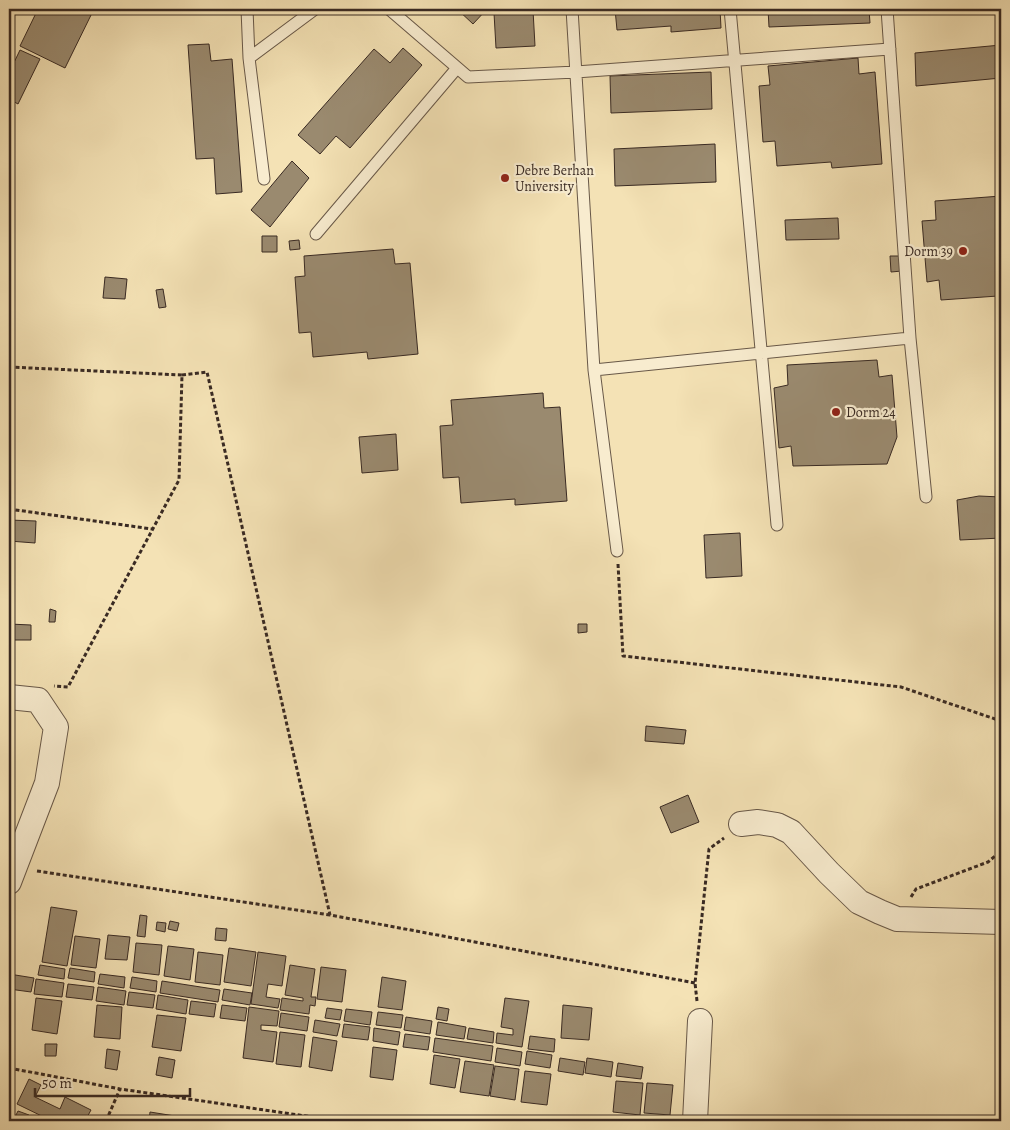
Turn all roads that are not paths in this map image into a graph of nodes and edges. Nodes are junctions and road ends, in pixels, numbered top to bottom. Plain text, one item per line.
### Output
1 (247, 9) edge
2 (315, 9) edge
3 (389, 9) edge
4 (572, 9) edge
5 (730, 9) edge
6 (888, 9) edge
7 (890, 49) junction
8 (249, 58) junction
9 (735, 60) junction
10 (457, 68) junction
11 (576, 72) junction
12 (264, 179) dead end
13 (316, 234) dead end
14 (910, 338) junction
15 (761, 353) junction
16 (594, 370) junction
17 (926, 497) dead end
18 (777, 525) dead end
19 (617, 551) road end
20 (9, 697) edge
21 (741, 824) road end
22 (11, 875) edge
23 (1001, 922) edge
24 (700, 1021) road end
25 (695, 1121) edge

1 - 8 lane
2 - 8 lane
3 - 10 lane
4 - 11 lane
5 - 9 lane
6 - 7 lane
7 - 9 lane
7 - 14 lane
8 - 12 lane
9 - 11 lane
9 - 15 lane
10 - 11 lane
10 - 13 lane
11 - 16 lane
14 - 15 lane
14 - 17 lane
15 - 16 lane
15 - 18 lane
16 - 19 lane
20 - 22 street
21 - 23 street
24 - 25 street

